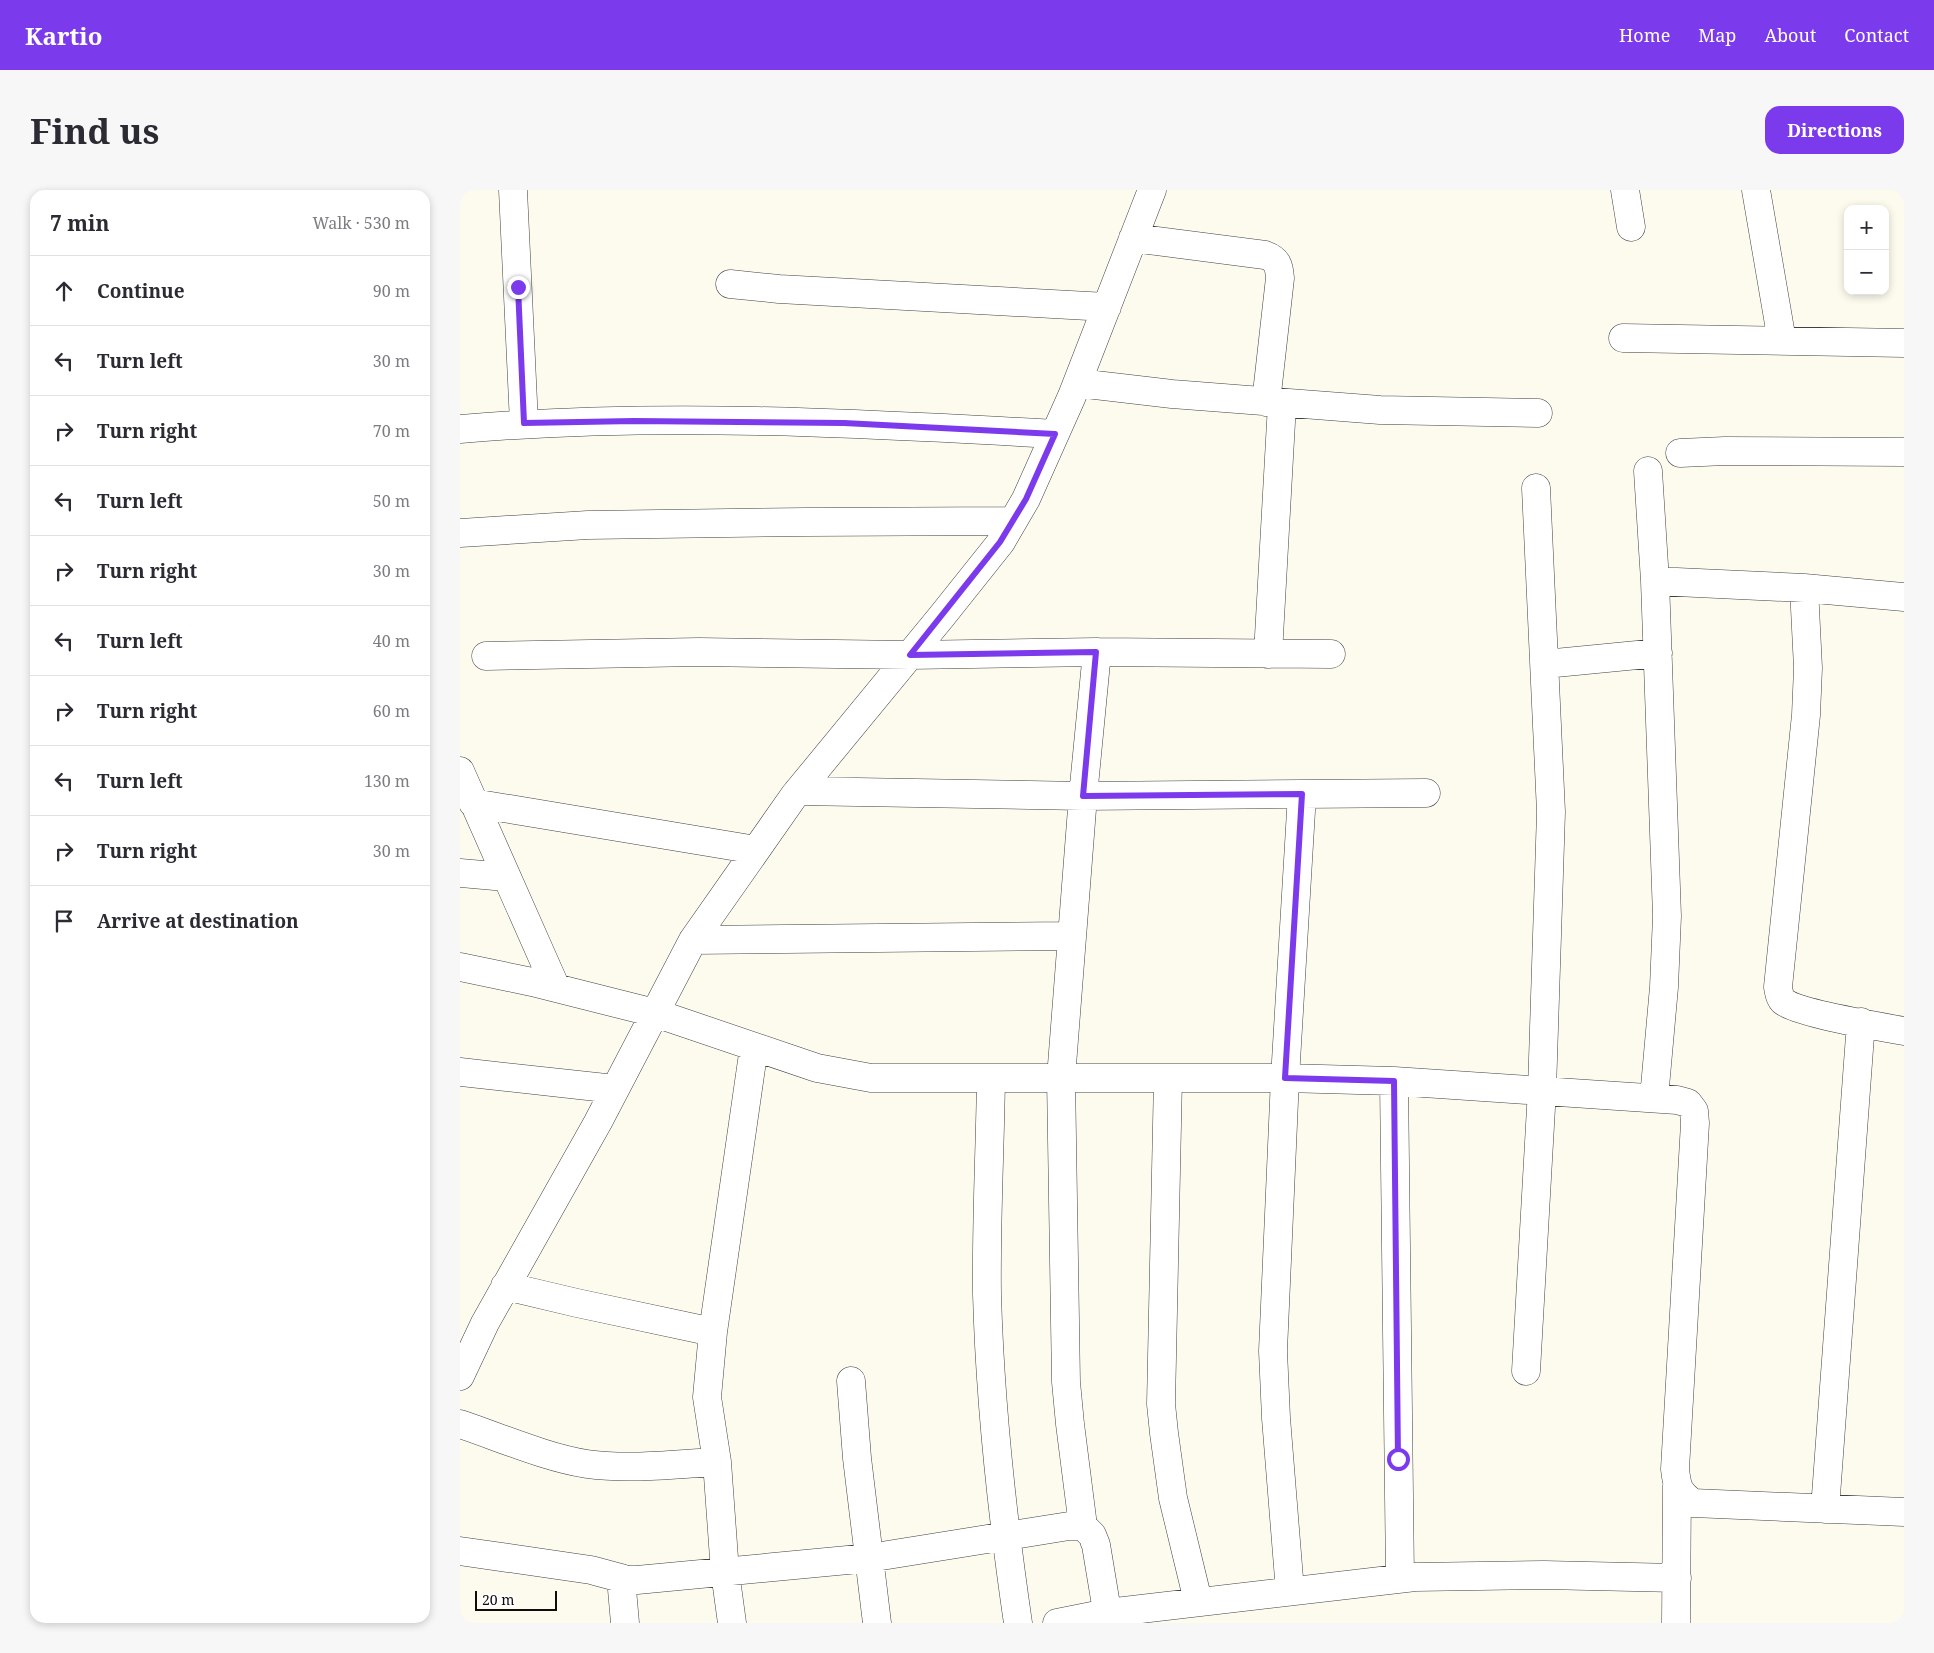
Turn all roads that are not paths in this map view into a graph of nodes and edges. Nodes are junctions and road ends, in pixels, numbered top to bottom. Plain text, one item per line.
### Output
1 (513, 190) edge
2 (1625, 190) edge
3 (1756, 190) edge
4 (1149, 191) edge
5 (1631, 227) dead end
6 (1133, 238) junction
7 (730, 284) dead end
8 (1107, 307) junction
9 (1623, 338) dead end
10 (1782, 341) junction
11 (1904, 343) edge
12 (1078, 383) junction
13 (1274, 403) junction
14 (1538, 413) dead end
15 (524, 423) junction
16 (460, 428) edge
17 (1055, 434) junction
18 (1904, 452) edge
19 (1680, 453) dead end
20 (1648, 472) dead end
21 (1536, 488) dead end
22 (1013, 521) junction
23 (460, 533) edge
24 (1655, 581) junction
25 (1804, 588) junction
26 (1904, 596) edge
27 (1096, 652) junction
28 (1658, 653) junction
29 (1268, 654) junction
30 (1330, 654) dead end
31 (910, 655) junction
32 (486, 656) dead end
33 (1545, 664) junction
34 (460, 771) edge
35 (798, 791) junction
36 (1426, 792) dead end
37 (1302, 794) junction
38 (1083, 796) junction
39 (473, 803) junction
40 (756, 850) junction
41 (460, 873) edge
42 (506, 877) junction
43 (1072, 936) junction
44 (693, 940) junction
45 (460, 968) edge
46 (556, 988) junction
47 (655, 1013) junction
48 (1861, 1022) junction
49 (1904, 1031) edge
50 (754, 1047) junction
51 (460, 1072) edge
52 (991, 1078) junction
53 (1061, 1078) junction
54 (1168, 1078) junction
55 (1285, 1078) junction
56 (1394, 1081) junction
57 (615, 1090) junction
58 (1542, 1090) junction
59 (1654, 1098) junction
60 (505, 1286) junction
61 (713, 1332) junction
62 (1526, 1371) dead end
63 (460, 1376) edge
64 (851, 1381) dead end
65 (460, 1424) edge
66 (717, 1462) junction
67 (1677, 1486) junction
68 (1825, 1509) junction
69 (1904, 1512) edge
70 (1083, 1526) junction
71 (1005, 1536) junction
72 (460, 1551) edge
73 (869, 1558) junction
74 (725, 1572) junction
75 (621, 1578) junction
76 (1400, 1578) junction
77 (1677, 1578) junction
78 (1290, 1590) junction
79 (1198, 1602) junction
80 (1108, 1618) edge
81 (626, 1623) edge
82 (732, 1623) edge
83 (877, 1623) edge
84 (1018, 1623) edge
85 (1057, 1623) edge
86 (1676, 1623) edge

1 - 15 street
2 - 5 street
3 - 10 street
4 - 6 street
6 - 8 street
6 - 13 street
7 - 8 street
8 - 12 street
9 - 10 street
10 - 11 street
12 - 13 street
12 - 17 street
13 - 14 street
13 - 29 street
15 - 16 street
15 - 17 street
17 - 22 street
18 - 19 street
20 - 24 street
21 - 33 street
22 - 23 street
22 - 31 street
24 - 25 street
24 - 28 street
25 - 26 street
25 - 48 street
27 - 29 street
27 - 31 street
27 - 38 street
28 - 33 street
28 - 59 street
29 - 30 street
31 - 32 street
31 - 35 street
33 - 58 street
34 - 39 street
35 - 38 street
35 - 40 street
36 - 37 street
37 - 38 street
37 - 55 street
38 - 43 street
39 - 40 street
39 - 42 street
40 - 44 street
41 - 42 street
42 - 46 street
43 - 44 street
43 - 53 street
44 - 47 street
45 - 46 street
46 - 47 street
47 - 50 street
47 - 57 street
48 - 49 street
48 - 68 street
50 - 52 street
50 - 61 street
51 - 57 street
52 - 53 street
52 - 71 street
53 - 54 street
53 - 70 street
54 - 55 street
54 - 79 street
55 - 56 street
55 - 78 street
56 - 58 street
56 - 76 street
57 - 60 street
58 - 59 street
58 - 62 street
59 - 67 street
60 - 61 street
60 - 63 street
61 - 66 street
64 - 73 street
65 - 66 street
66 - 74 street
67 - 68 street
67 - 77 street
68 - 69 street
70 - 71 street
70 - 80 street
71 - 73 street
71 - 84 street
72 - 75 street
73 - 74 street
73 - 83 street
74 - 75 street
74 - 82 street
75 - 81 street
76 - 77 street
76 - 78 street
77 - 86 street
78 - 79 street
79 - 80 street
80 - 85 street

